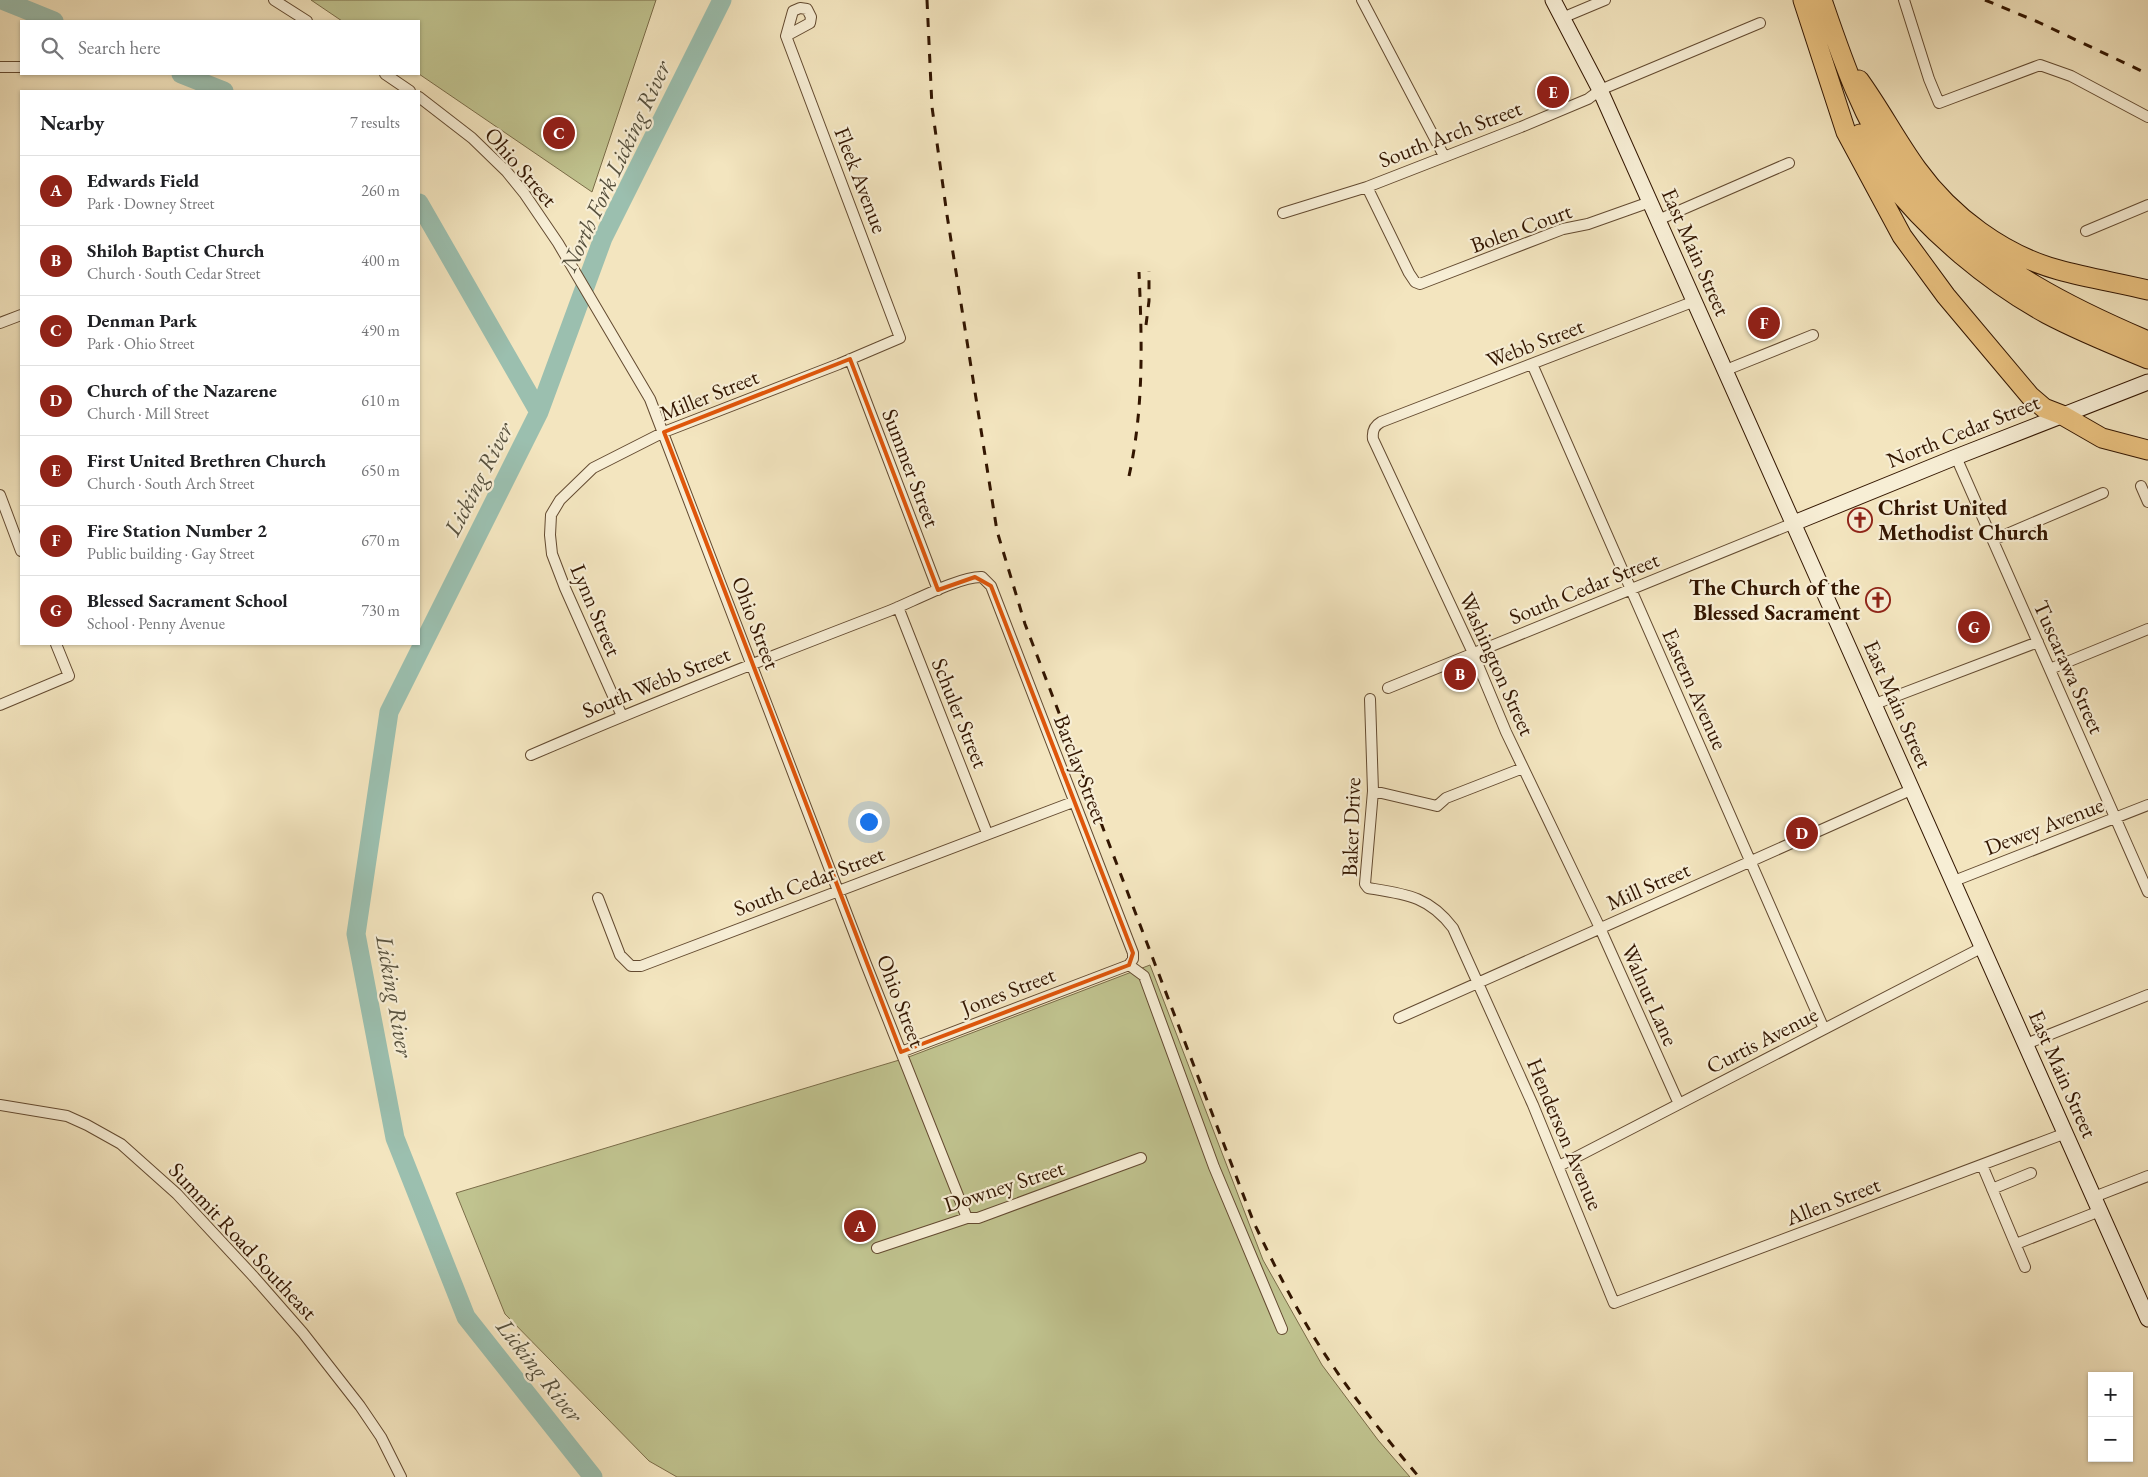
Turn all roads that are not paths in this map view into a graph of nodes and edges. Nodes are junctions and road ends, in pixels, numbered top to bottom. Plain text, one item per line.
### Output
1 (274, 0) edge
2 (1362, 0) edge
3 (1552, 0) edge
4 (1605, 0) edge
5 (1803, 0) edge
6 (1822, 0) edge
7 (1904, 0) edge
8 (1562, 18) junction
9 (305, 20) edge
10 (1760, 23) dead end
11 (786, 36) dead end
12 (1839, 50) junction
13 (0, 67) edge
14 (20, 67) edge
15 (386, 75) edge
16 (409, 90) edge
17 (1600, 90) junction
18 (1835, 95) junction
19 (420, 98) edge
20 (2148, 117) edge
21 (1444, 156) junction
22 (1789, 163) dead end
23 (1367, 187) junction
24 (1650, 202) junction
25 (2148, 205) edge
26 (1283, 213) dead end
27 (1658, 220) junction
28 (2086, 231) dead end
29 (2148, 290) edge
30 (1695, 301) junction
31 (20, 315) edge
32 (0, 323) edge
33 (1814, 334) dead end
34 (900, 338) joint
35 (2146, 340) edge
36 (850, 359) junction
37 (2148, 359) edge
38 (1532, 364) junction
39 (1726, 370) junction
40 (2148, 382) edge
41 (2062, 415) junction
42 (1389, 419) joint
43 (664, 432) junction
44 (2148, 450) edge
45 (1956, 457) junction
46 (2141, 486) dead end
47 (2103, 493) dead end
48 (0, 495) edge
49 (2148, 502) edge
50 (552, 515) joint
51 (1794, 523) junction
52 (1993, 540) junction
53 (20, 548) edge
54 (990, 586) joint
55 (1631, 589) junction
56 (938, 590) junction
57 (898, 608) junction
58 (2148, 630) edge
59 (2038, 642) junction
60 (56, 645) edge
61 (1473, 653) junction
62 (752, 663) junction
63 (2050, 669) junction
64 (1388, 688) dead end
65 (1370, 699) dead end
66 (1875, 704) junction
67 (0, 705) edge
68 (622, 716) junction
69 (531, 755) dead end
70 (1523, 768) junction
71 (1912, 789) junction
72 (1373, 791) junction
73 (1073, 802) junction
74 (2148, 805) edge
75 (2115, 818) junction
76 (987, 833) junction
77 (1750, 861) junction
78 (1954, 881) junction
79 (839, 890) junction
80 (2148, 892) edge
81 (598, 898) dead end
82 (1600, 928) junction
83 (1983, 947) junction
84 (1129, 965) junction
85 (1477, 983) junction
86 (2148, 995) edge
87 (1399, 1018) dead end
88 (1824, 1030) junction
89 (2026, 1044) junction
90 (900, 1052) junction
91 (1679, 1104) junction
92 (0, 1105) edge
93 (2066, 1134) junction
94 (1141, 1158) dead end
95 (1982, 1165) junction
96 (1559, 1166) junction
97 (2031, 1173) dead end
98 (2148, 1176) edge
99 (1992, 1189) junction
100 (2097, 1204) junction
101 (967, 1218) junction
102 (2016, 1244) junction
103 (877, 1248) dead end
104 (2025, 1267) dead end
105 (1614, 1303) joint
106 (2148, 1319) edge
107 (1282, 1329) dead end
108 (401, 1477) edge

1 - 9 street
2 - 21 street
3 - 8 main road, East Main Street
4 - 8 street
5 - 18 highway
6 - 12 highway
7 - 20 street
8 - 17 main road, East Main Street
10 - 17 street, South Arch Street
11 - 34 street, Fleek Avenue
12 - 29 highway
12 - 35 highway
13 - 14 street
15 - 16 street
17 - 21 street, South Arch Street
17 - 24 main road, East Main Street
18 - 37 highway
18 - 41 highway
19 - 43 street, Ohio Street
21 - 23 street, South Arch Street
22 - 27 street
23 - 24 street, Bolen Court
23 - 26 street, South Arch Street
24 - 27 main road, East Main Street
25 - 28 street
27 - 30 main road, East Main Street
30 - 38 street, Webb Street
30 - 39 main road, East Main Street
31 - 32 street
33 - 39 street
34 - 36 street, Miller Street
36 - 43 street, Miller Street
36 - 56 street, Summer Street
38 - 42 street, Webb Street
38 - 55 street, Eastern Avenue
39 - 51 main road, East Main Street
40 - 41 main road, North Cedar Street
41 - 44 highway
41 - 45 main road, North Cedar Street
42 - 61 street, Washington Street
43 - 50 street, Miller Street
43 - 62 street, Ohio Street
45 - 51 main road, North Cedar Street
45 - 52 street, Tuscarawa Street
46 - 49 street
47 - 52 street
48 - 53 street
50 - 68 street, Lynn Street
51 - 55 street, South Cedar Street
51 - 66 main road, East Main Street
52 - 59 street, Tuscarawa Street
54 - 56 street, South Webb Street
54 - 73 street, Barclay Street
55 - 61 street, South Cedar Street
55 - 77 street, Eastern Avenue
56 - 57 street, South Webb Street
57 - 62 street, South Webb Street
57 - 76 street, Schuler Street
58 - 63 street
59 - 63 street, Tuscarawa Street
59 - 66 street
60 - 67 street
61 - 64 street, South Cedar Street
61 - 70 street, Washington Street
62 - 68 street, South Webb Street
62 - 79 street, Ohio Street
63 - 75 street, Tuscarawa Street
65 - 72 street, Baker Drive
66 - 71 main road, East Main Street
68 - 69 street, South Webb Street
70 - 72 street
70 - 82 street, Washington Street
71 - 77 street, Mill Street
71 - 78 main road, East Main Street
72 - 85 street, Baker Drive
73 - 76 street, South Cedar Street
73 - 84 street, Barclay Street
74 - 75 street, Dewey Avenue
75 - 78 street, Dewey Avenue
75 - 80 street, Tuscarawa Street
76 - 79 street, South Cedar Street
77 - 82 street, Mill Street
77 - 88 street, Eastern Avenue
78 - 83 main road, East Main Street
79 - 81 street, South Cedar Street
79 - 90 street, Ohio Street
82 - 85 street, Mill Street
82 - 91 street, Walnut Lane
83 - 88 street, Curtis Avenue
83 - 89 main road, East Main Street
84 - 90 street, Jones Street
84 - 107 street
85 - 87 street, Mill Street
85 - 96 street, Henderson Avenue
86 - 89 street
88 - 91 street, Curtis Avenue
89 - 93 main road, East Main Street
90 - 101 street, Ohio Street
91 - 96 street, Curtis Avenue
92 - 108 street, Summit Road Southeast
93 - 95 street, Allen Street
93 - 100 main road, East Main Street
94 - 101 street, Downey Street
95 - 99 street
95 - 105 street, Allen Street
96 - 105 street, Henderson Avenue
97 - 99 street
98 - 100 street
99 - 102 street
100 - 102 street
100 - 106 main road, East Main Street
101 - 103 street, Downey Street
102 - 104 street

